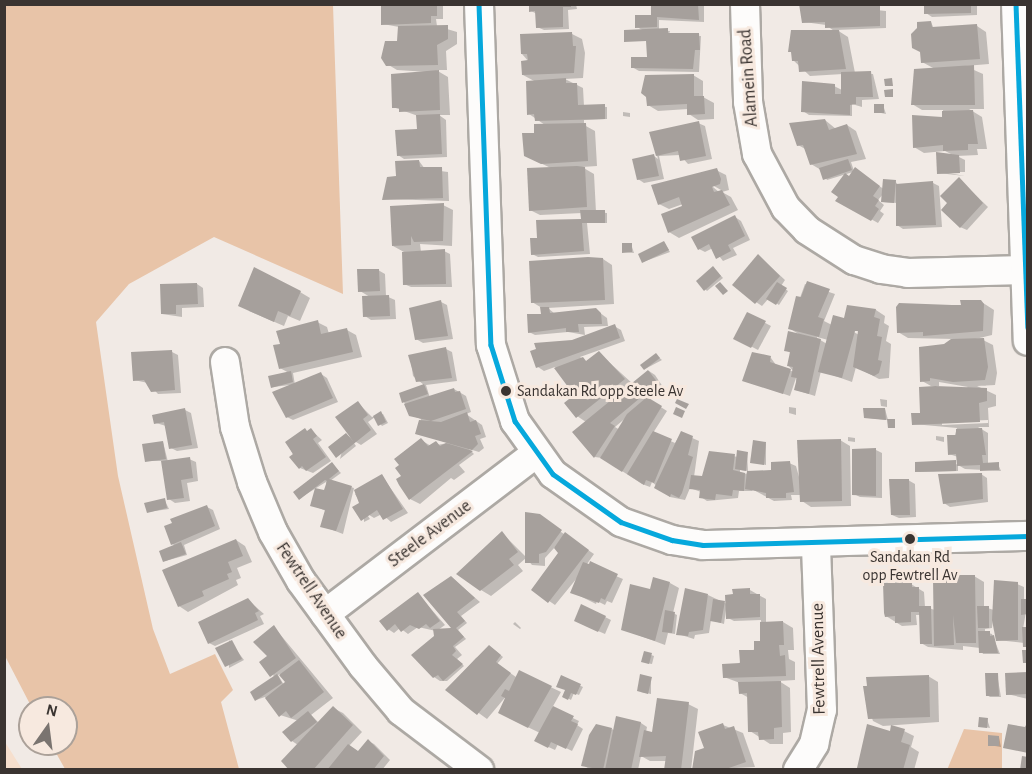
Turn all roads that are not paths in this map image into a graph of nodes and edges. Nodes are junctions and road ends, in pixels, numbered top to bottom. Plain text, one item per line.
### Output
1 (479, 4) edge
2 (745, 4) edge
3 (1016, 4) edge
4 (1025, 270) junction
5 (1028, 341) edge
6 (225, 362) dead end
7 (535, 454) junction
8 (1028, 536) edge
9 (816, 543) junction
10 (325, 614) junction
11 (479, 770) edge
12 (798, 770) edge

1 - 7 street
2 - 4 street, Alamein Road
3 - 4 street
4 - 5 street
6 - 10 street, Fewtrell Avenue
7 - 9 street
7 - 10 street, Steele Avenue
8 - 9 street
9 - 12 street, Fewtrell Avenue
10 - 11 street, Fewtrell Avenue

